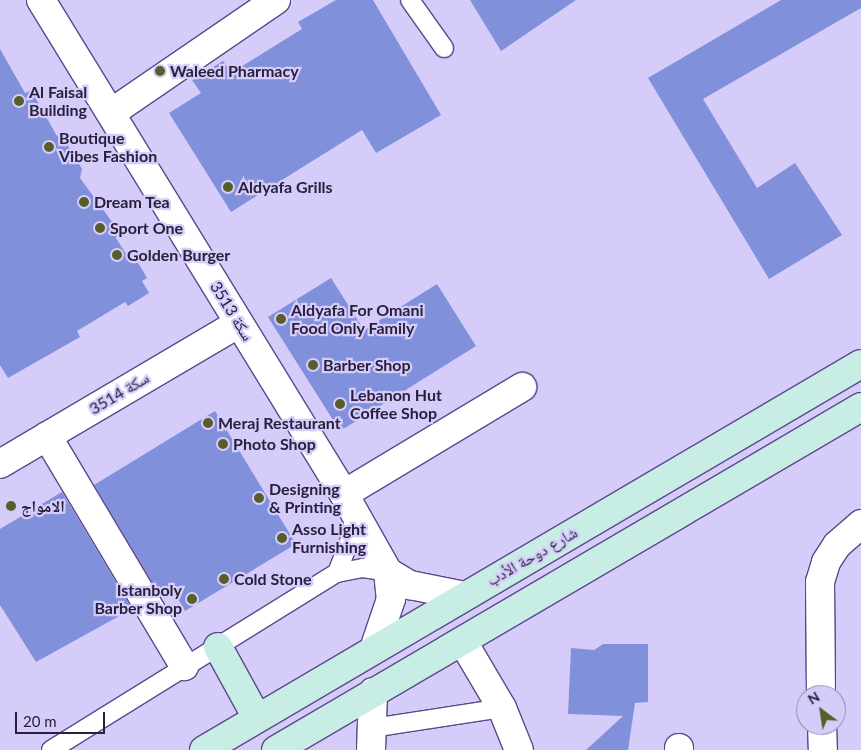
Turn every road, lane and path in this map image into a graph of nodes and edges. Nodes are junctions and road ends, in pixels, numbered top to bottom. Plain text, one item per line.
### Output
1 (41, 0) edge
2 (276, 0) edge
3 (410, 0) edge
4 (444, 48) dead end
5 (110, 113) junction
6 (239, 323) junction
7 (861, 364) edge
8 (522, 387) dead end
9 (861, 407) edge
10 (47, 436) junction
11 (0, 464) edge
12 (350, 504) junction
13 (861, 524) edge
14 (388, 572) junction
15 (338, 573) junction
16 (465, 596) junction
17 (463, 642) junction
18 (218, 647) junction
19 (374, 649) junction
20 (184, 666) junction
21 (821, 685) edge
22 (373, 692) junction
23 (502, 708) junction
24 (257, 718) junction
25 (822, 735) edge
26 (371, 739) edge
27 (50, 750) edge
28 (204, 750) edge
29 (276, 750) edge
30 (518, 750) edge
31 (823, 750) edge

1 - 5 street, سكة 3513
2 - 5 street
3 - 4 lane
5 - 6 street, سكة 3513
6 - 10 street, سكة 3514
6 - 12 street, سكة 3513
7 - 16 main road, شارع دوحة الأدب
8 - 12 street
9 - 17 main road
10 - 11 street, سكة 3514
10 - 20 street
12 - 14 street, سكة 3513
12 - 15 lane
13 - 21 street
14 - 15 lane
14 - 16 street, سكة 3513
14 - 19 street, سكة 3513
15 - 18 lane
16 - 19 main road, شارع دوحة الأدب
17 - 22 main road
17 - 23 street
18 - 20 lane
18 - 24 main road
19 - 24 main road, شارع دوحة الأدب
20 - 27 lane
22 - 26 street
22 - 29 main road
23 - 26 lane
23 - 30 street
24 - 28 main road, شارع دوحة الأدب
25 - 31 street

